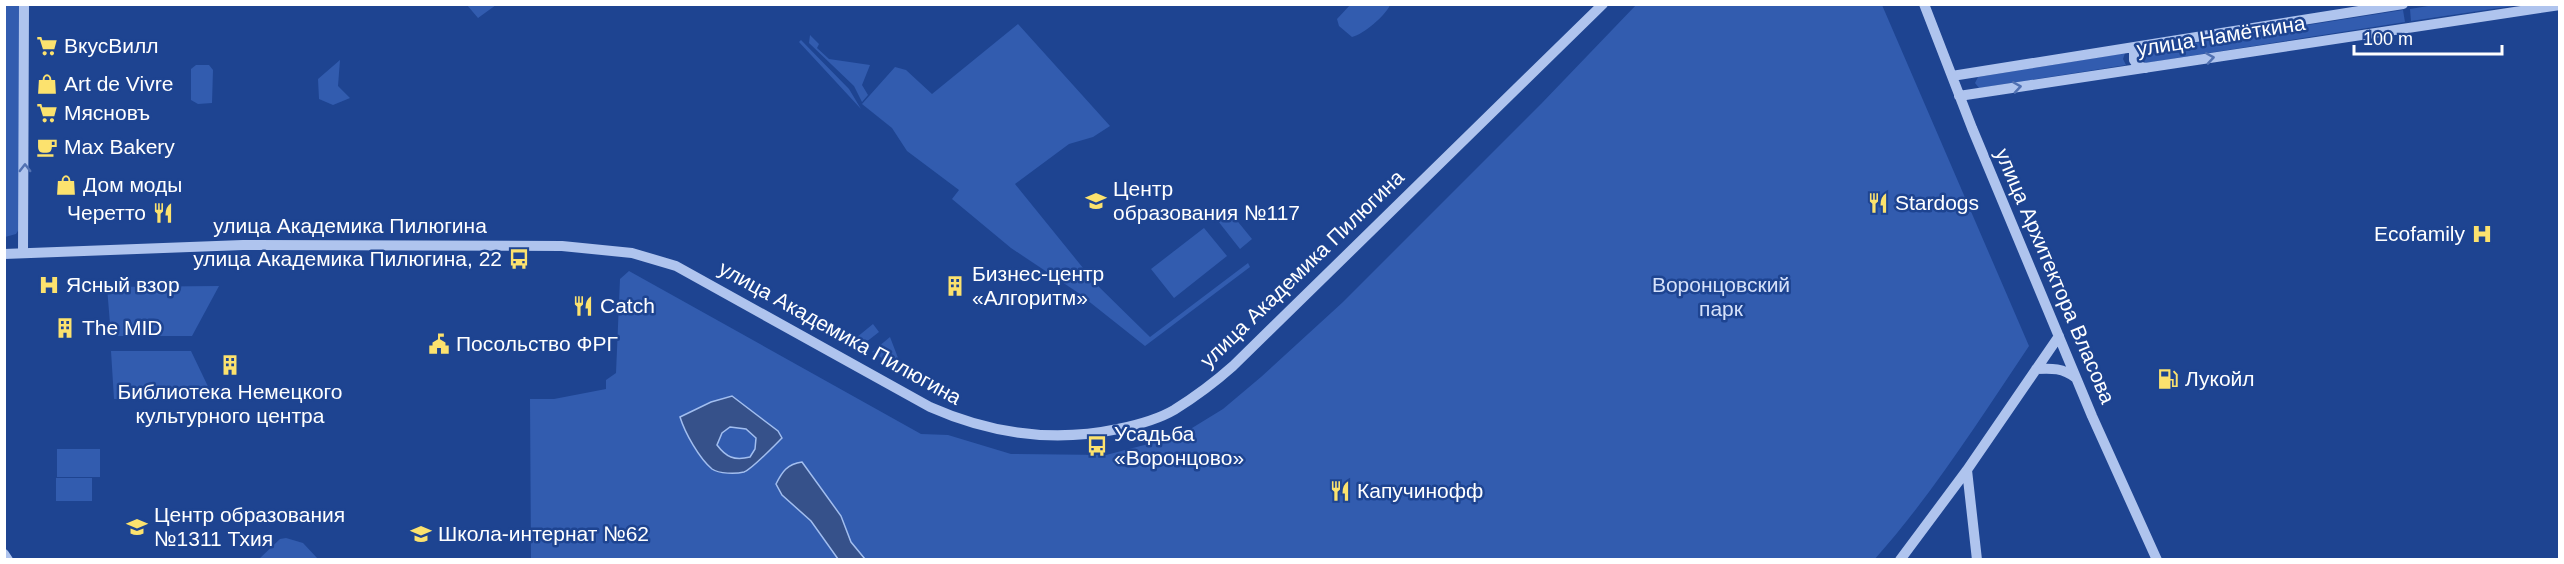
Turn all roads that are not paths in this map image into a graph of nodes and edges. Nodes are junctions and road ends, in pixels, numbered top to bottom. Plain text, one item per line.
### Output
1 (24, 4) edge
2 (1603, 4) edge
3 (1924, 4) edge
4 (2403, 4) edge
5 (2559, 4) edge
6 (2144, 46) junction
7 (2146, 68) junction
8 (1952, 76) junction
9 (1959, 96) junction
10 (23, 253) junction
11 (4, 254) edge
12 (2059, 336) junction
13 (2036, 369) junction
14 (2077, 378) junction
15 (1967, 470) junction
16 (4, 554) edge
17 (8, 560) edge
18 (1900, 560) edge
19 (1977, 560) edge
20 (2157, 560) edge

10 -> 1 street
2 - 10 street, улица Академика Пилюгина
3 - 8 street, улица Архитектора Власова
4 - 6 street, улица Намёткина
7 -> 5 street, улица Намёткина
6 - 7 street
6 - 8 street, улица Намёткина
9 -> 7 street, улица Намёткина
8 - 9 street, улица Архитектора Власова
9 - 12 street, улица Архитектора Власова
10 - 11 street, улица Академика Пилюгина
12 - 13 street
12 - 14 street, улица Архитектора Власова
13 - 14 street
13 - 15 street
14 - 20 street, улица Архитектора Власова
15 - 18 street
15 - 19 street
16 - 17 street

